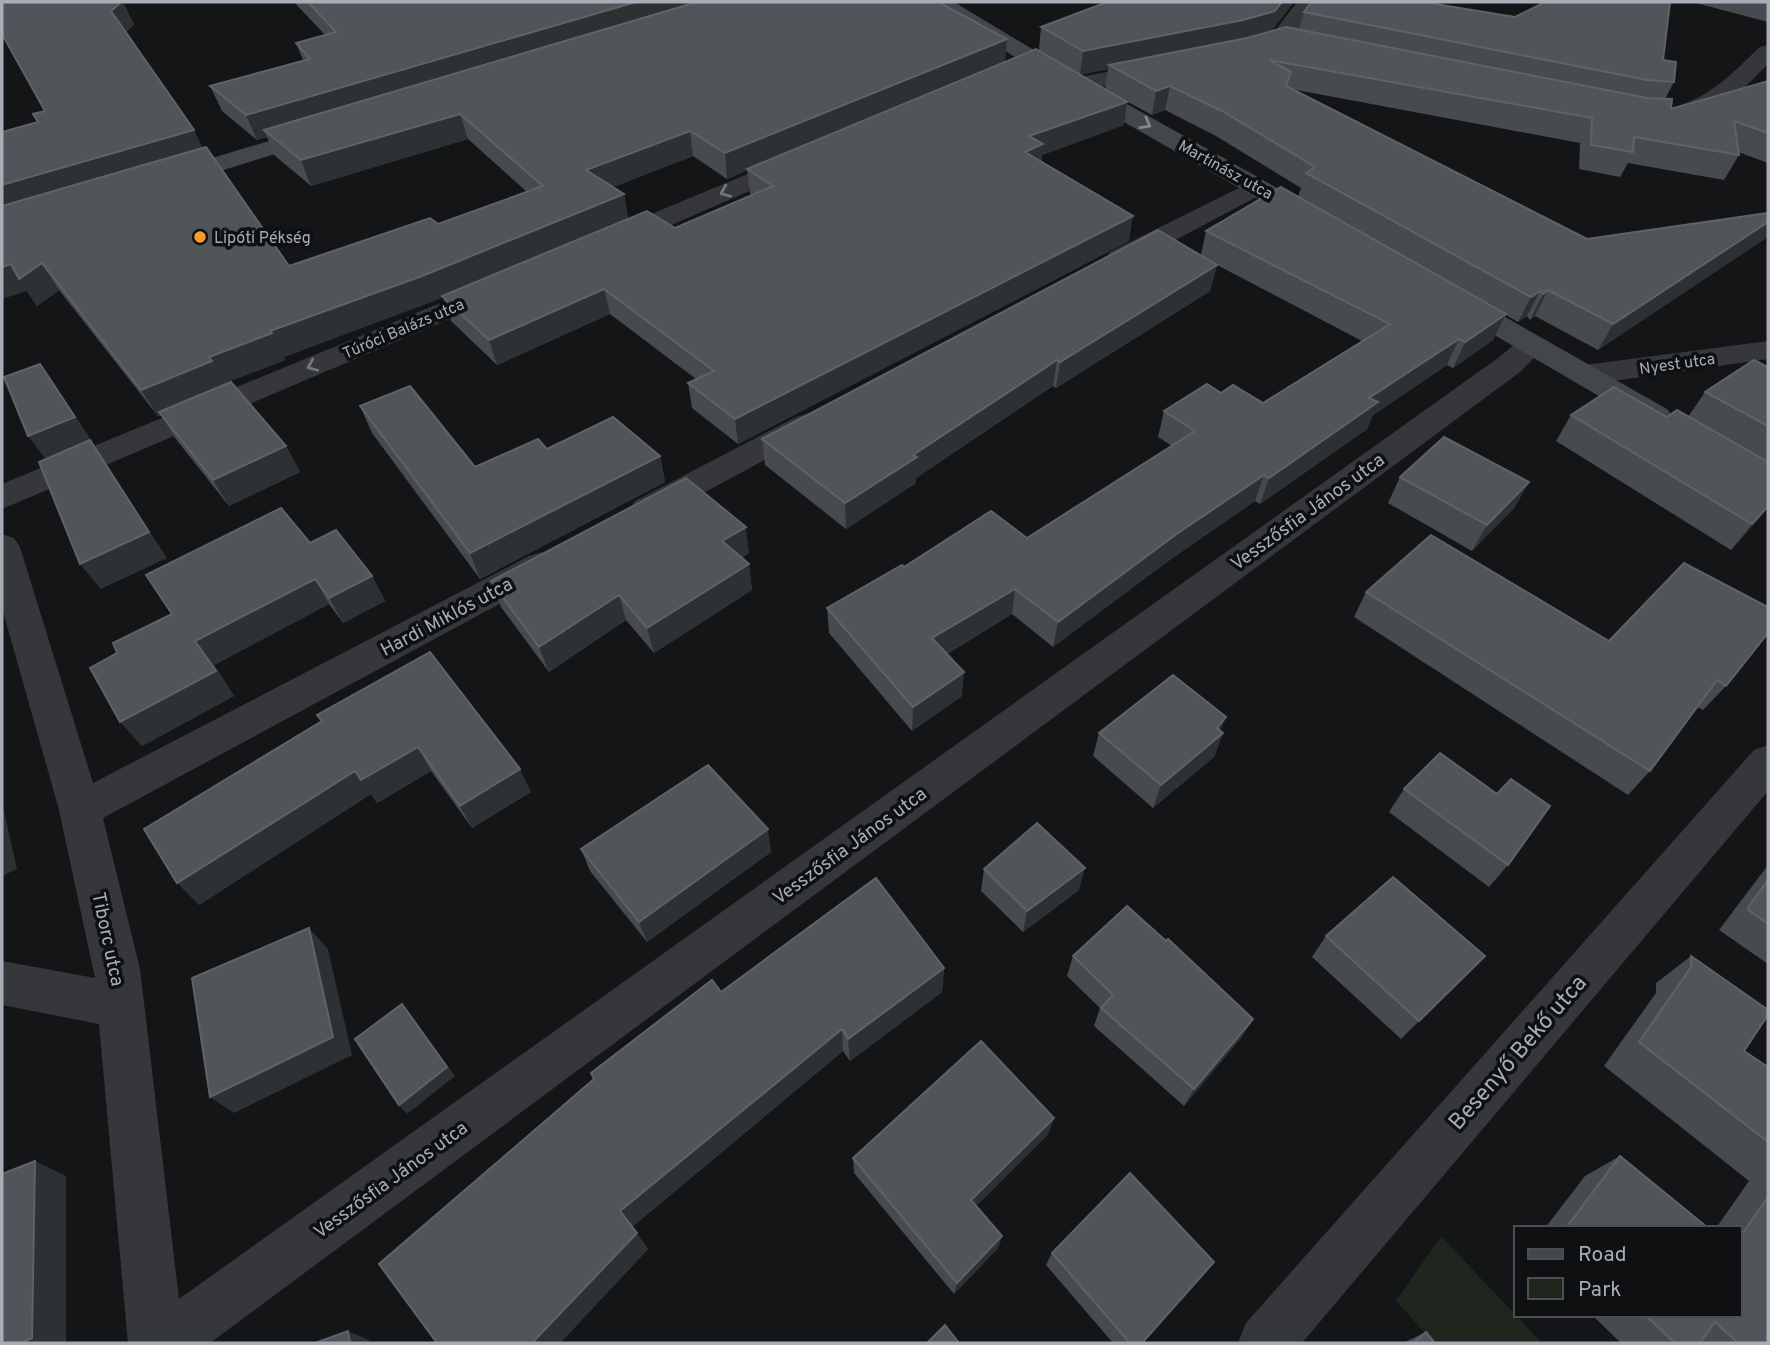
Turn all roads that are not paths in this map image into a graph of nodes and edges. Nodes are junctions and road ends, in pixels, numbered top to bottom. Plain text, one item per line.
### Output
1 (940, 2) edge
2 (1308, 2) edge
3 (1279, 41) junction
4 (1307, 46) edge
5 (1768, 52) edge
6 (1227, 55) edge
7 (1036, 60) junction
8 (1173, 66) edge
9 (1010, 72) edge
10 (1076, 85) junction
11 (1657, 114) edge
12 (348, 124) edge
13 (818, 153) edge
14 (144, 186) edge
15 (1257, 187) junction
16 (1341, 235) edge
17 (589, 250) edge
18 (1092, 273) edge
19 (525, 276) edge
20 (1436, 290) edge
21 (1532, 345) junction
22 (1768, 350) edge
23 (1585, 375) junction
24 (832, 410) edge
25 (1677, 428) edge
26 (2, 497) edge
27 (623, 522) edge
28 (2, 547) edge
29 (573, 548) edge
30 (1768, 762) edge
31 (80, 810) junction
32 (2, 983) edge
33 (122, 1006) junction
34 (156, 1343) edge
35 (164, 1343) edge
36 (1266, 1343) edge

1 - 7 street, Martinász utca
2 - 3 street
3 - 4 street
3 - 6 street
5 - 11 street
7 - 9 street
7 - 10 street, Martinász utca
8 - 10 street
10 -> 15 street, Martinász utca
12 - 14 street
13 -> 17 street
15 - 16 street, Martinász utca
15 - 18 street
19 -> 26 street, Túróci Balázs utca
20 - 21 street
21 - 23 street
21 - 35 street, Vesszősfia János utca
22 - 23 street, Nyest utca
23 - 25 street
24 - 27 street
28 - 31 street, Tiborc utca
29 - 31 street, Hardi Miklós utca
30 - 36 street, Besenyő Bekő utca
31 - 33 street, Tiborc utca
32 - 33 street
33 - 34 street, Tiborc utca

